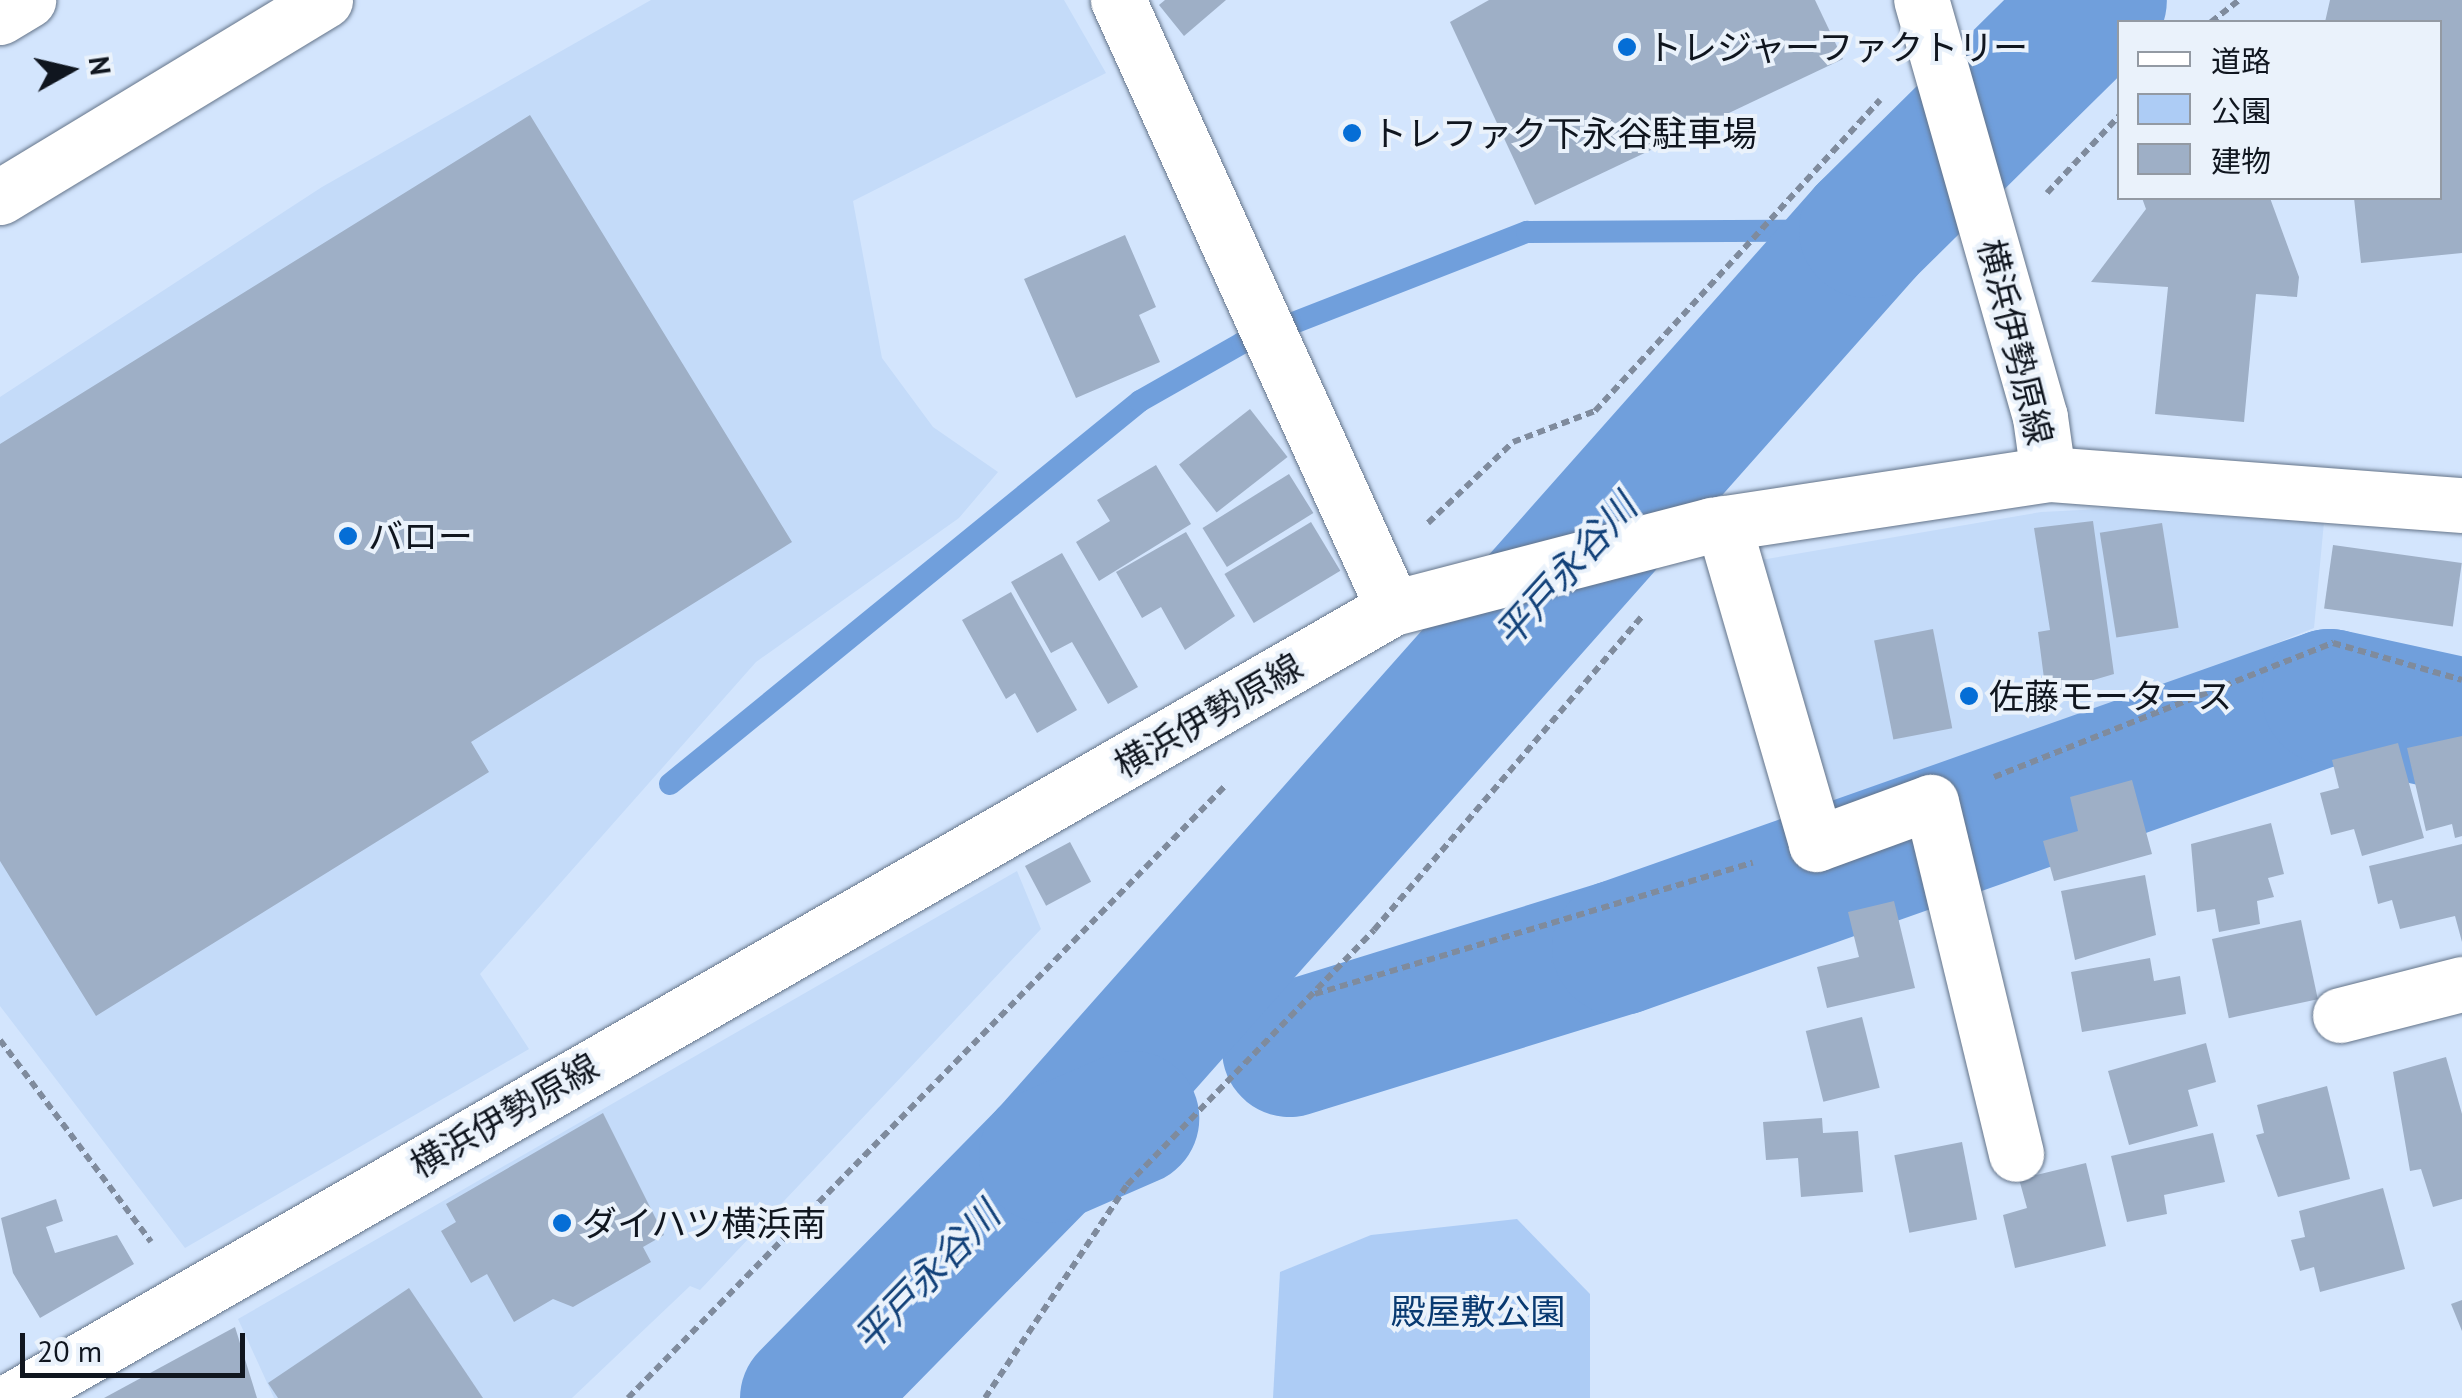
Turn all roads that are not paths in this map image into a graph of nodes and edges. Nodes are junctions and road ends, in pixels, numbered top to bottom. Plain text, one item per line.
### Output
1 (28, 0) edge
2 (325, 0) edge
3 (1118, 0) edge
4 (0, 18) edge
5 (1928, 20) edge
6 (0, 197) edge
7 (2048, 474) junction
8 (2462, 505) edge
9 (1718, 524) junction
10 (1384, 591) junction
11 (2462, 984) edge
12 (2340, 1015) dead end
13 (2016, 1154) dead end
14 (15, 1398) edge

1 - 4 main road
2 - 6 main road
3 - 10 main road
5 - 7 main road, 横浜伊勢原線
7 - 8 main road
7 - 9 main road, 横浜伊勢原線
9 - 10 main road, 横浜伊勢原線
9 - 13 main road
10 - 14 main road, 横浜伊勢原線
11 - 12 main road

